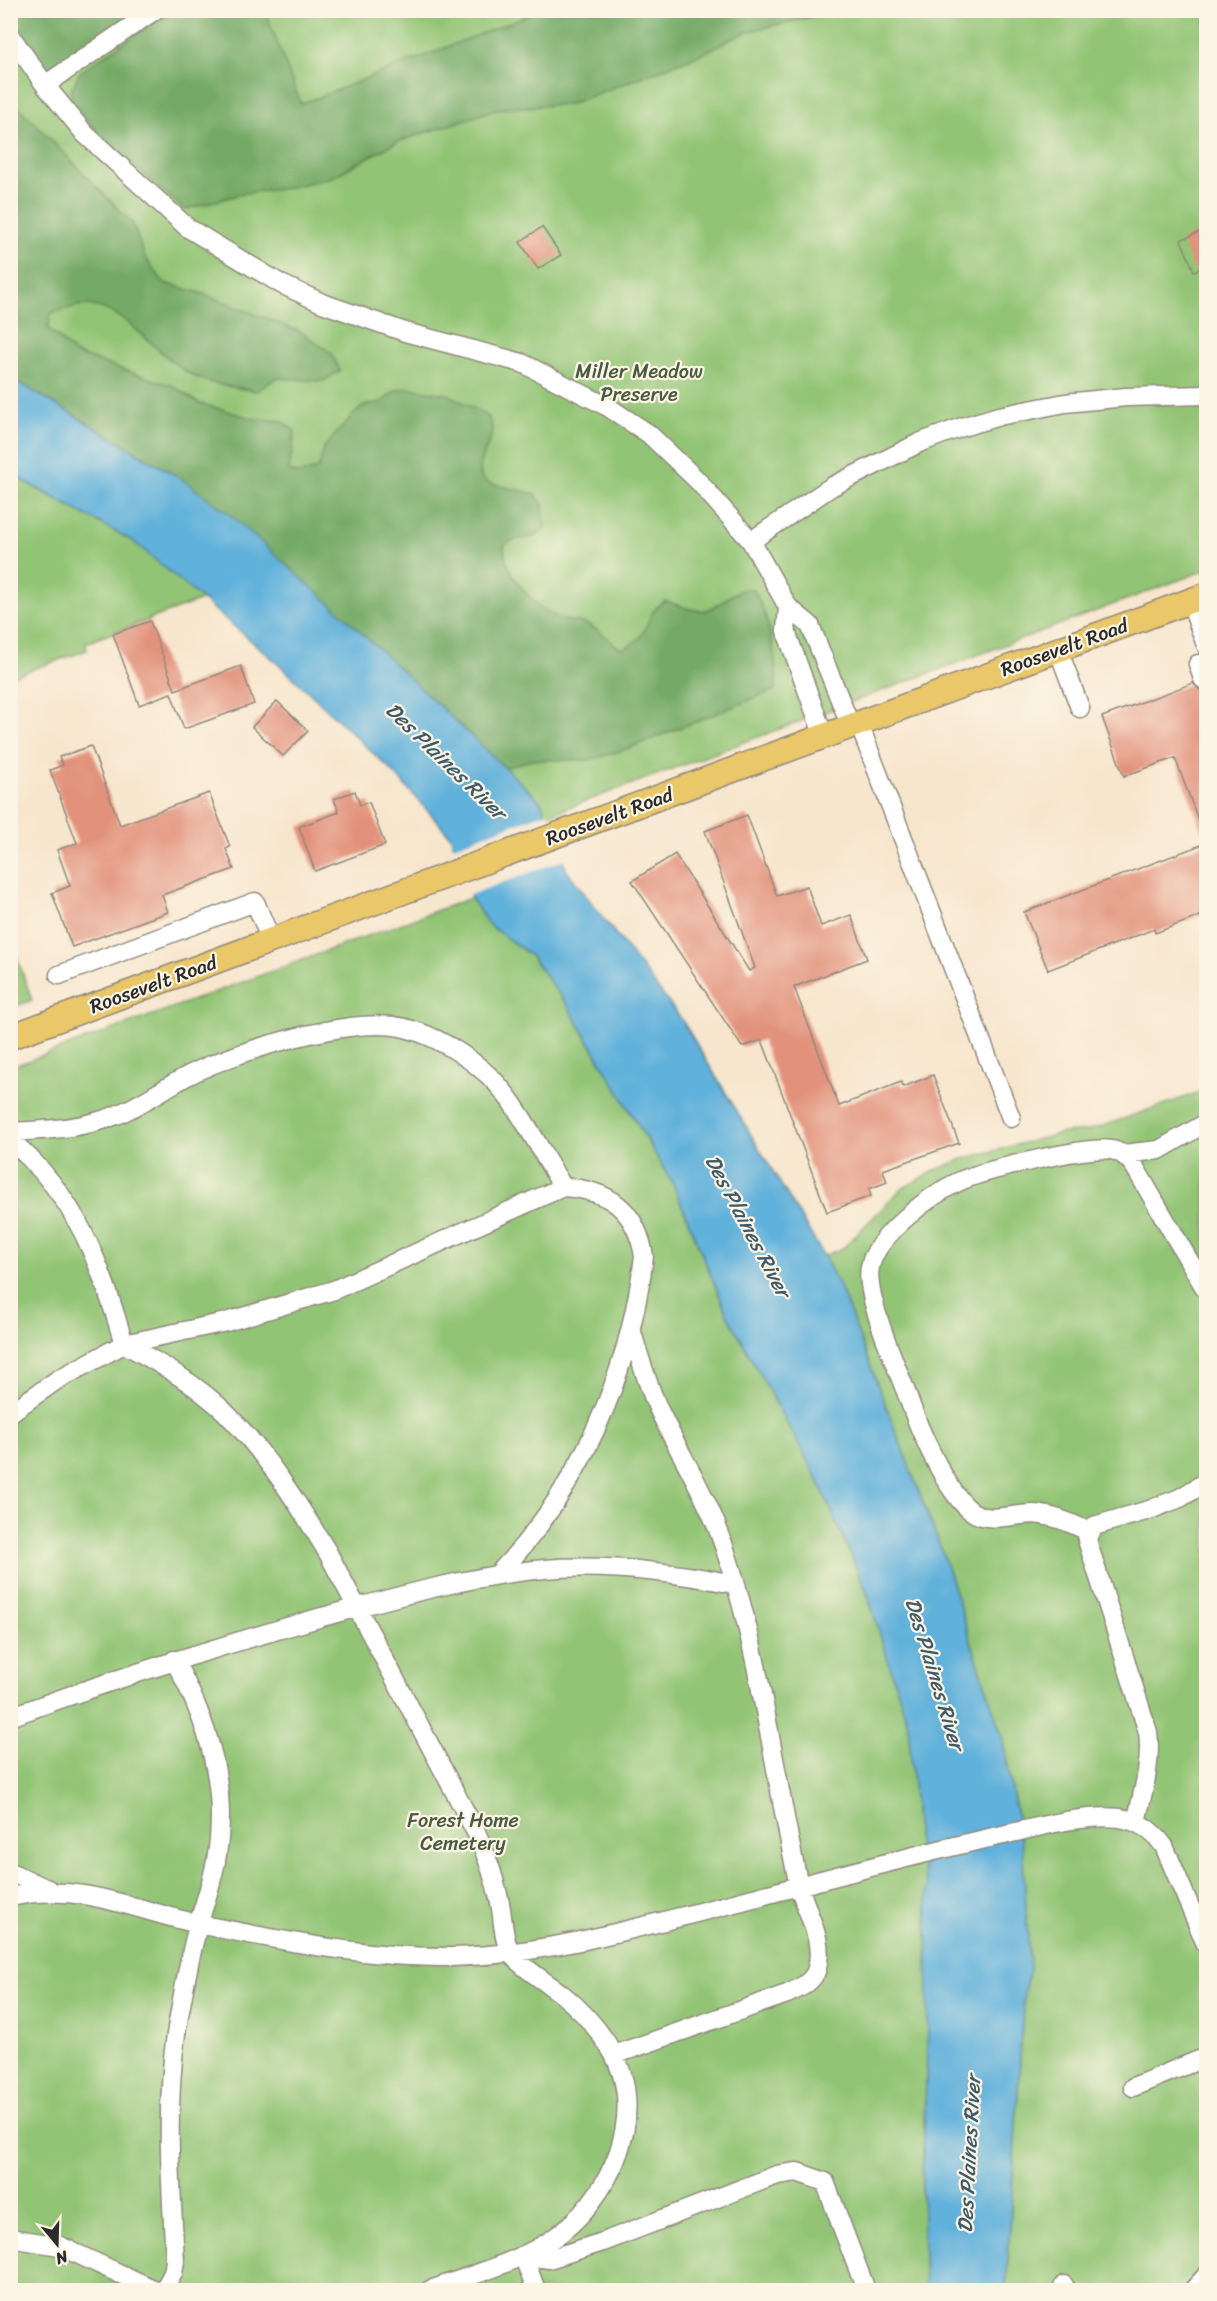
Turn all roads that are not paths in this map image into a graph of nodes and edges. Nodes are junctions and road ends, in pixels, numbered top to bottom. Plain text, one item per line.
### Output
1 (156, 10) edge
2 (10, 35) edge
3 (45, 85) junction
4 (1206, 395) edge
5 (751, 541) junction
6 (1198, 598) edge
7 (788, 607) junction
8 (1206, 645) edge
9 (1058, 649) junction
10 (1080, 708) dead end
11 (855, 725) junction
12 (824, 737) junction
13 (271, 940) junction
14 (59, 975) dead end
15 (10, 1036) edge
16 (1011, 1118) dead end
17 (1206, 1123) edge
18 (10, 1132) edge
19 (10, 1140) edge
20 (1123, 1154) junction
21 (563, 1187) junction
22 (1206, 1290) edge
23 (630, 1325) junction
24 (124, 1344) junction
25 (10, 1413) edge
26 (1206, 1482) edge
27 (1089, 1532) junction
28 (498, 1574) junction
29 (734, 1584) junction
30 (356, 1608) junction
31 (174, 1660) junction
32 (10, 1717) edge
33 (1136, 1822) junction
34 (10, 1872) edge
35 (798, 1884) junction
36 (52, 1891) junction
37 (10, 1898) edge
38 (1201, 1914) edge
39 (199, 1924) junction
40 (1206, 1944) edge
41 (510, 1953) junction
42 (614, 2055) junction
43 (1206, 2057) edge
44 (1133, 2087) dead end
45 (10, 2238) edge
46 (523, 2255) junction
47 (1206, 2276) edge
48 (155, 2290) edge
49 (164, 2290) edge
50 (430, 2290) edge
51 (536, 2290) edge
52 (866, 2290) edge
53 (1193, 2290) edge

1 - 3 lane
2 - 3 lane
3 - 5 lane
4 - 5 lane
5 - 7 lane
6 - 8 lane
6 - 9 main road, Roosevelt Road
7 - 11 lane
7 - 12 lane
9 - 10 lane
9 - 11 main road, Roosevelt Road
11 - 12 main road, Roosevelt Road
11 - 16 lane
12 - 13 main road, Roosevelt Road
13 - 14 lane
13 - 15 main road, Roosevelt Road
17 - 20 lane
18 - 21 lane
19 - 24 lane
20 - 22 lane
20 - 27 lane
21 - 23 lane
21 - 24 lane
23 - 28 lane
23 - 29 lane
24 - 25 lane
24 - 30 lane
26 - 27 lane
27 - 33 lane
28 - 29 lane
28 - 30 lane
29 - 35 lane
30 - 31 lane
30 - 41 lane
31 - 32 lane
31 - 39 lane
33 - 35 lane
33 - 38 lane
34 - 36 lane
35 - 41 lane
35 - 42 lane
36 - 37 lane
36 - 39 lane
38 - 40 lane
39 - 41 lane
39 - 49 lane
41 - 42 lane
42 - 46 lane
43 - 44 lane
45 - 48 lane
46 - 50 lane
46 - 51 lane
46 - 52 lane
47 - 53 lane

